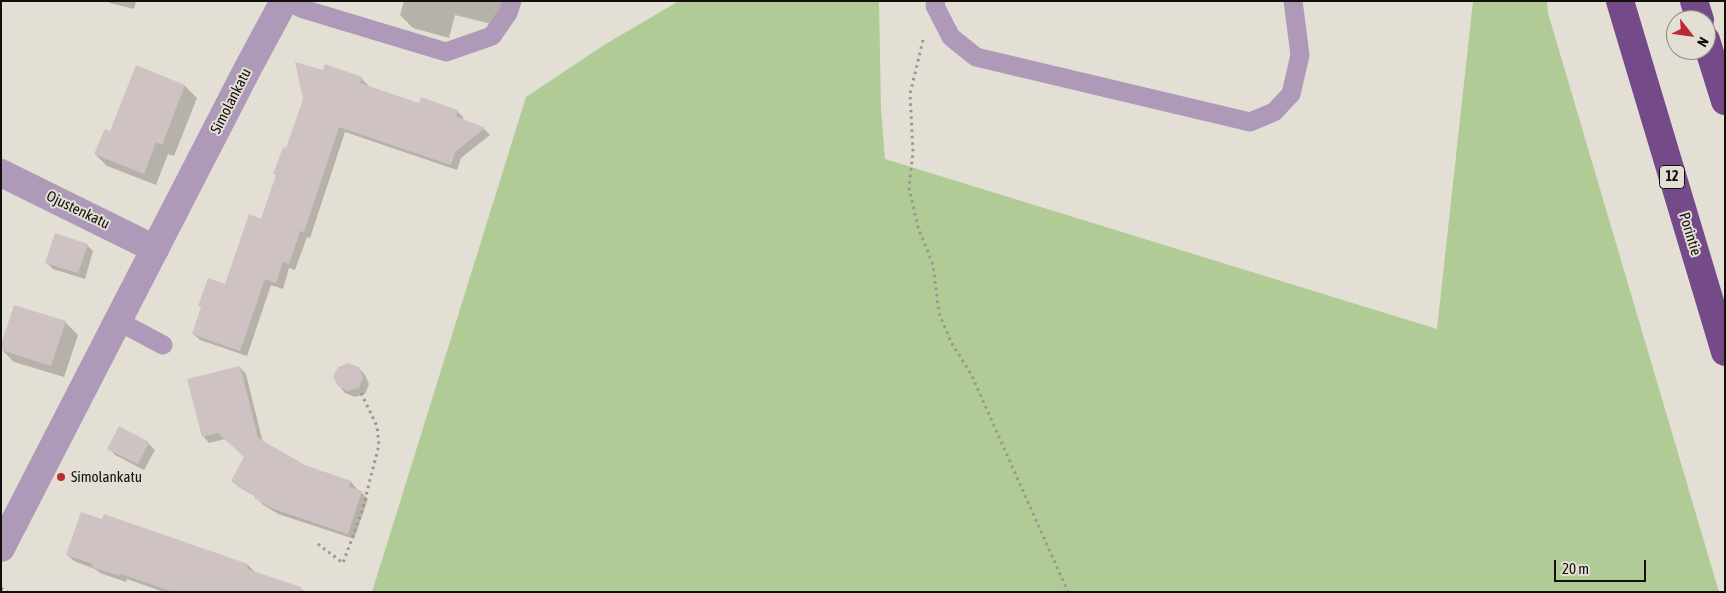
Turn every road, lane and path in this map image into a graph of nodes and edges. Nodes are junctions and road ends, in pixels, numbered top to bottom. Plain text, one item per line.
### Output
1 (285, 1) edge
2 (512, 1) edge
3 (1293, 1) edge
4 (1620, 1) edge
5 (935, 4) edge
6 (1712, 60) edge
7 (1725, 101) edge
8 (1, 173) edge
9 (155, 249) junction
10 (118, 321) junction
11 (163, 345) dead end
12 (1725, 352) edge
13 (361, 393) dead end
14 (318, 544) dead end
15 (1, 548) edge
16 (1, 588) edge
17 (7, 592) edge
18 (1068, 592) edge

1 - 2 lane
1 - 9 street, Simolankatu
3 - 5 lane
4 - 12 highway, Porintie / 12
5 - 18 path
6 - 7 highway
8 - 9 street, Ojustenkatu
9 - 10 street, Simolankatu
10 - 11 lane
10 - 15 street, Simolankatu
13 - 14 path
16 - 17 path

